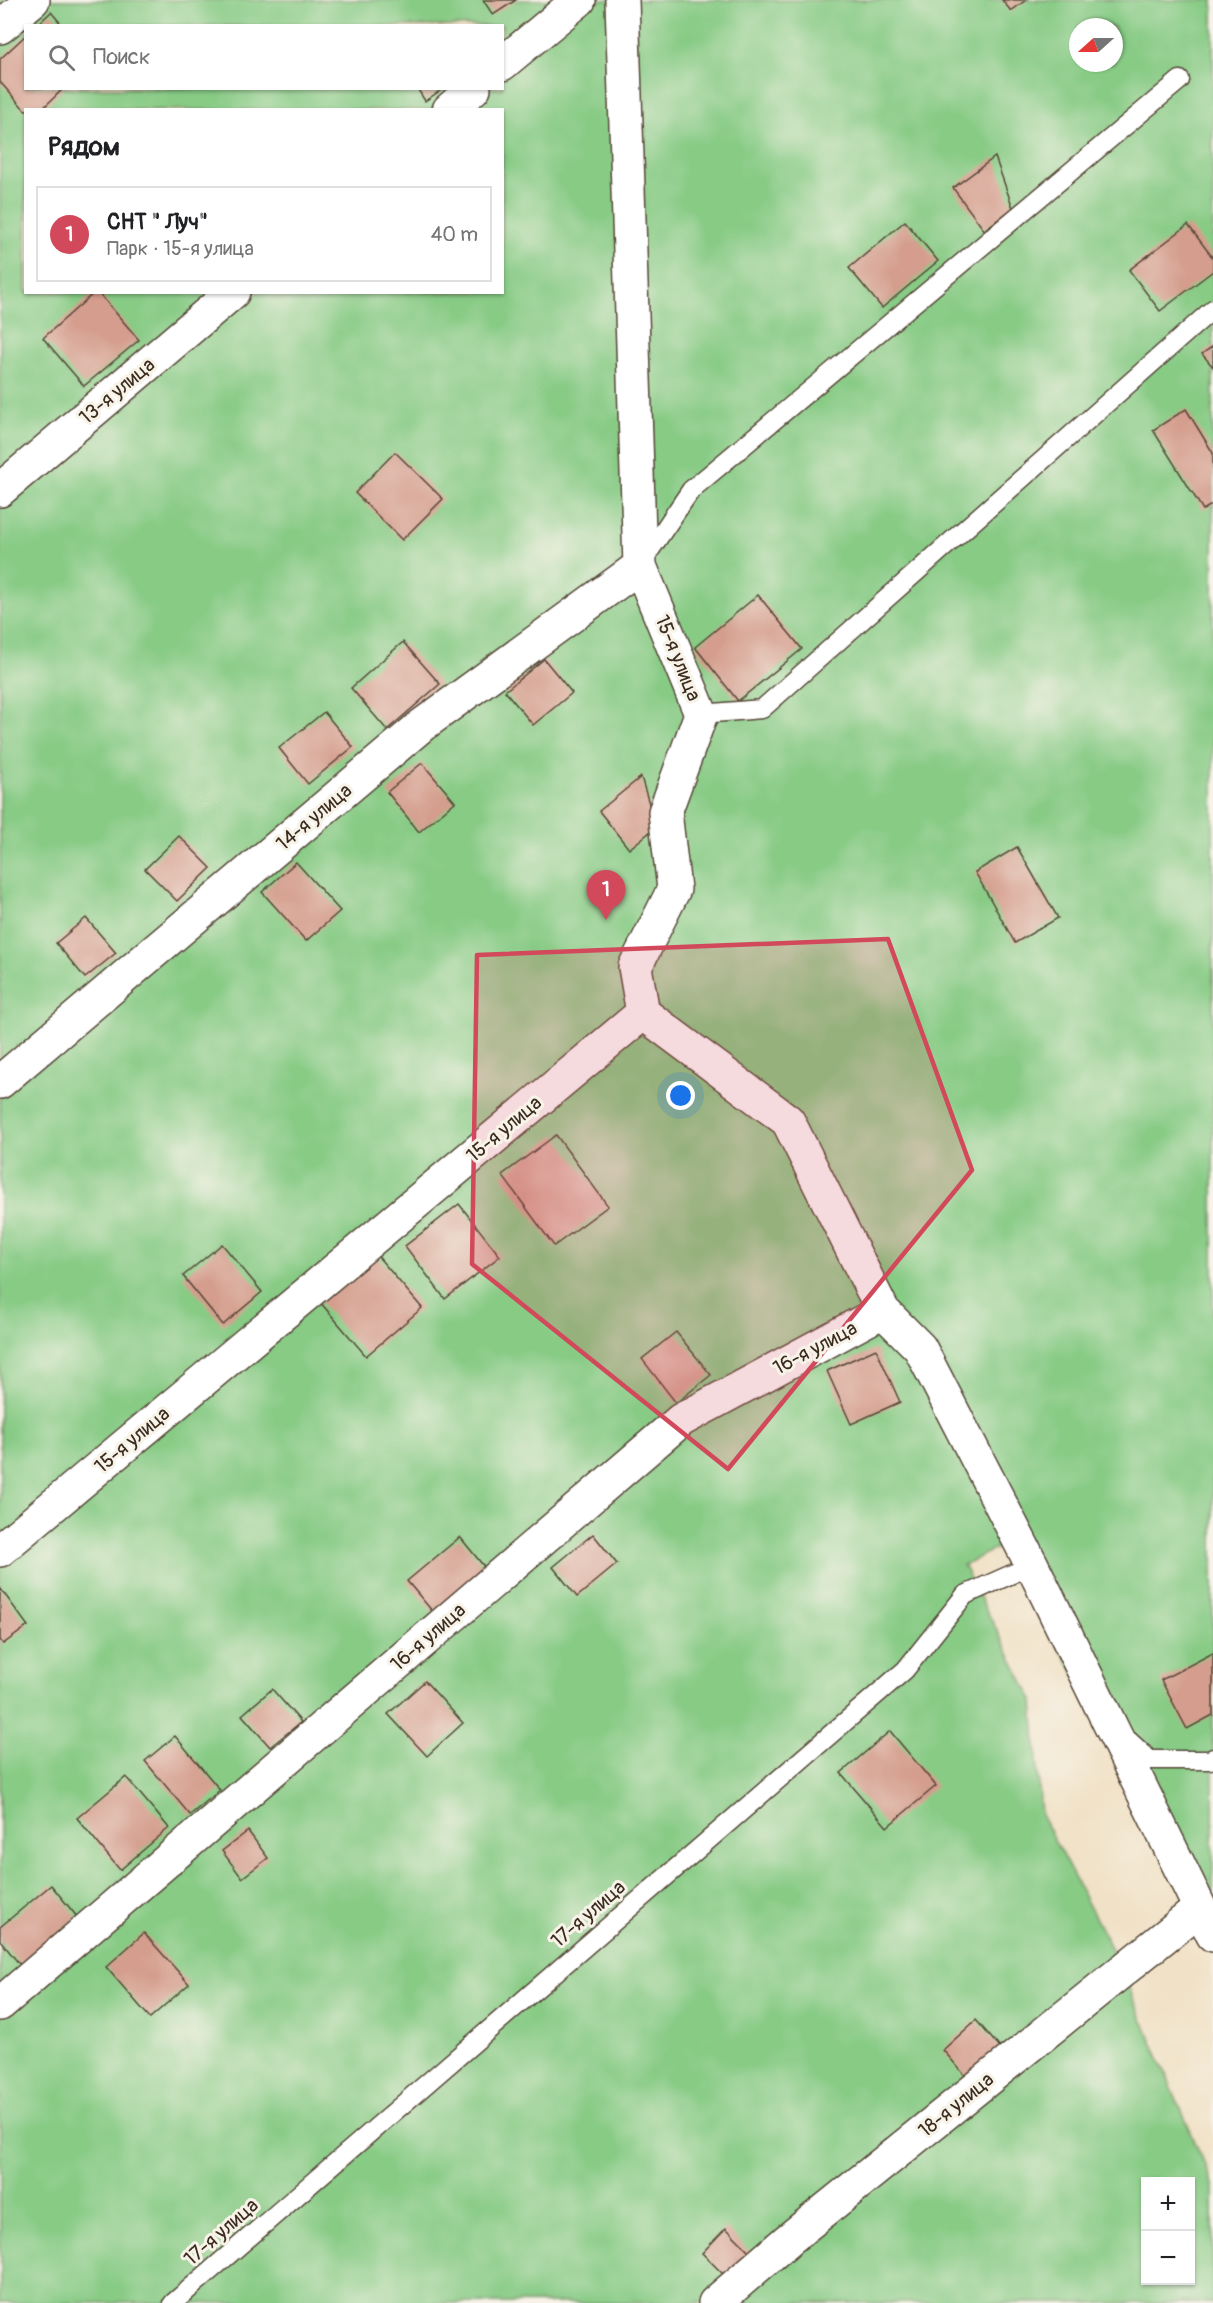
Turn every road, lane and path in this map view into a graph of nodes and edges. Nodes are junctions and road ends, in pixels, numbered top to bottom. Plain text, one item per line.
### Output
1 (33, 0) edge
2 (579, 0) edge
3 (622, 0) edge
4 (0, 27) edge
5 (504, 62) edge
6 (1180, 80) dead end
7 (472, 90) edge
8 (451, 108) edge
9 (231, 294) edge
10 (1213, 309) edge
11 (0, 490) edge
12 (640, 566) junction
13 (701, 714) junction
14 (644, 1012) junction
15 (0, 1082) edge
16 (883, 1311) junction
17 (0, 1551) edge
18 (1032, 1565) junction
19 (1108, 1722) junction
20 (1213, 1758) edge
21 (1206, 1922) edge
22 (0, 2004) edge
23 (173, 2303) edge
24 (715, 2303) edge

1 - 4 street
2 - 5 street
3 - 12 street
6 - 12 lane
7 - 8 street
9 - 11 street, 13-я улица
10 - 13 lane
12 - 13 street, 15-я улица
12 - 15 street, 14-я улица
13 - 14 street, 15-я улица
14 - 16 street
14 - 17 street, 15-я улица
16 - 18 street
16 - 22 street, 16-я улица
18 - 19 street
18 - 23 lane, 17-я улица
19 - 20 lane
19 - 21 street
21 - 24 street, 18-я улица

